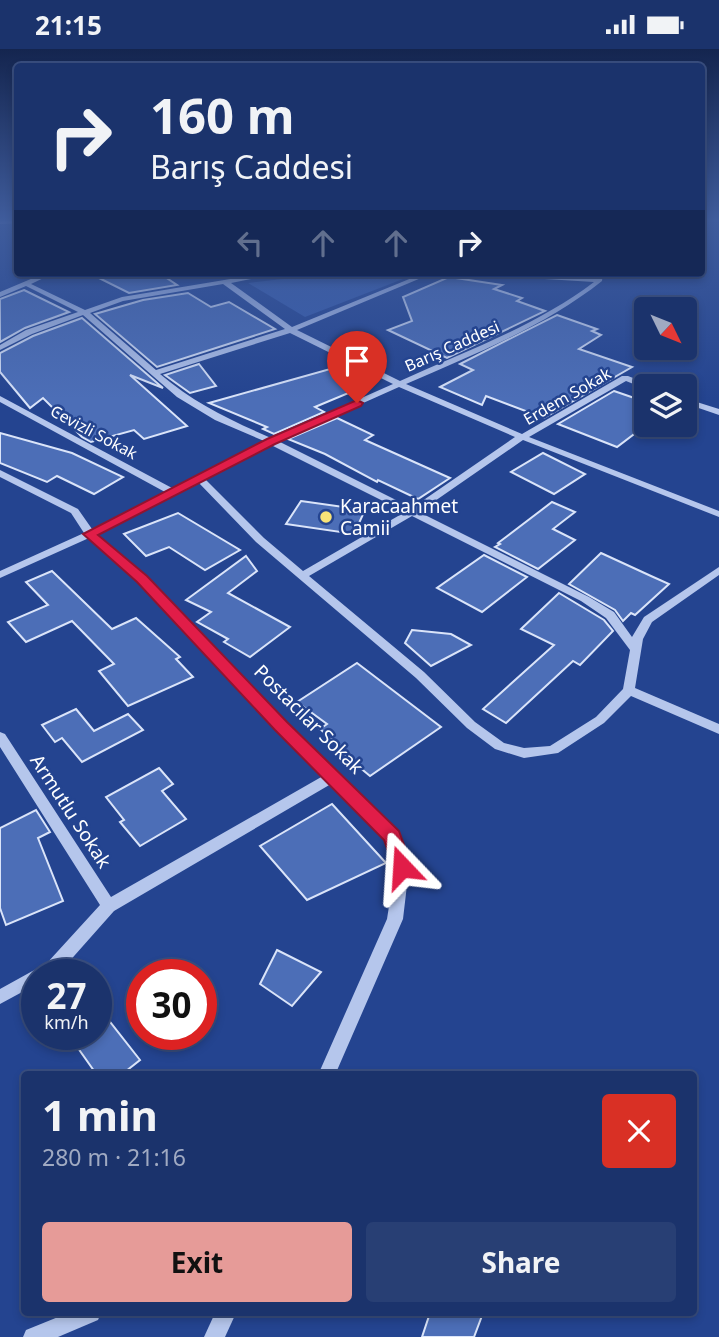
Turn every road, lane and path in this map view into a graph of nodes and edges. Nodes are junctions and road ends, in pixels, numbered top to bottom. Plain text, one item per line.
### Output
1 (37, 279) edge
2 (247, 279) edge
3 (415, 279) edge
4 (598, 279) edge
5 (0, 283) edge
6 (226, 283) junction
7 (26, 284) junction
8 (11, 290) junction
9 (0, 295) edge
10 (84, 312) junction
11 (290, 330) junction
12 (0, 348) edge
13 (157, 372) junction
14 (625, 379) joint
15 (634, 382) edge
16 (400, 384) junction
17 (0, 399) edge
18 (697, 404) edge
19 (719, 412) edge
20 (522, 437) junction
21 (271, 441) junction
22 (0, 473) edge
23 (200, 479) junction
24 (173, 492) junction
25 (412, 512) junction
26 (719, 514) edge
27 (90, 534) junction
28 (719, 570) edge
29 (0, 575) edge
30 (301, 576) junction
31 (635, 654) junction
32 (629, 690) junction
33 (719, 729) edge
34 (0, 737) edge
35 (333, 776) junction
36 (109, 906) junction
37 (61, 959) edge
38 (21, 985) edge
39 (0, 997) edge
40 (328, 1071) edge
41 (84, 1316) edge
42 (224, 1316) edge
43 (33, 1337) edge
44 (214, 1337) edge

1 - 7 street
2 - 6 street
3 - 11 street
4 - 16 street, Barış Caddesi
5 - 8 street
6 - 10 street
6 - 11 street
7 - 8 street
7 - 10 street
8 - 9 street
10 - 12 street
10 - 13 street
11 - 13 street
11 - 16 street
13 - 21 street
14 - 15 street
14 - 20 street, Erdem Sokak
16 - 20 street
16 - 21 street, Barış Caddesi
17 - 24 street, Cevizli Sokak
18 - 19 street
20 - 25 street
20 - 26 street
21 - 23 street, Barış Caddesi
21 - 25 street
22 - 27 street, Postacılar Sokak
23 - 24 street, Barış Caddesi
23 - 30 street
24 - 27 street, Barış Caddesi
25 - 30 street
25 - 31 street
27 - 29 street, Barış Caddesi
27 - 35 street, Postacılar Sokak
28 - 31 street
30 - 32 street
31 - 32 street
32 - 33 street
34 - 36 street, Armutlu Sokak
35 - 36 street
35 - 40 street, Postacılar Sokak
36 - 37 street
38 - 39 street
41 - 43 street
42 - 44 street

